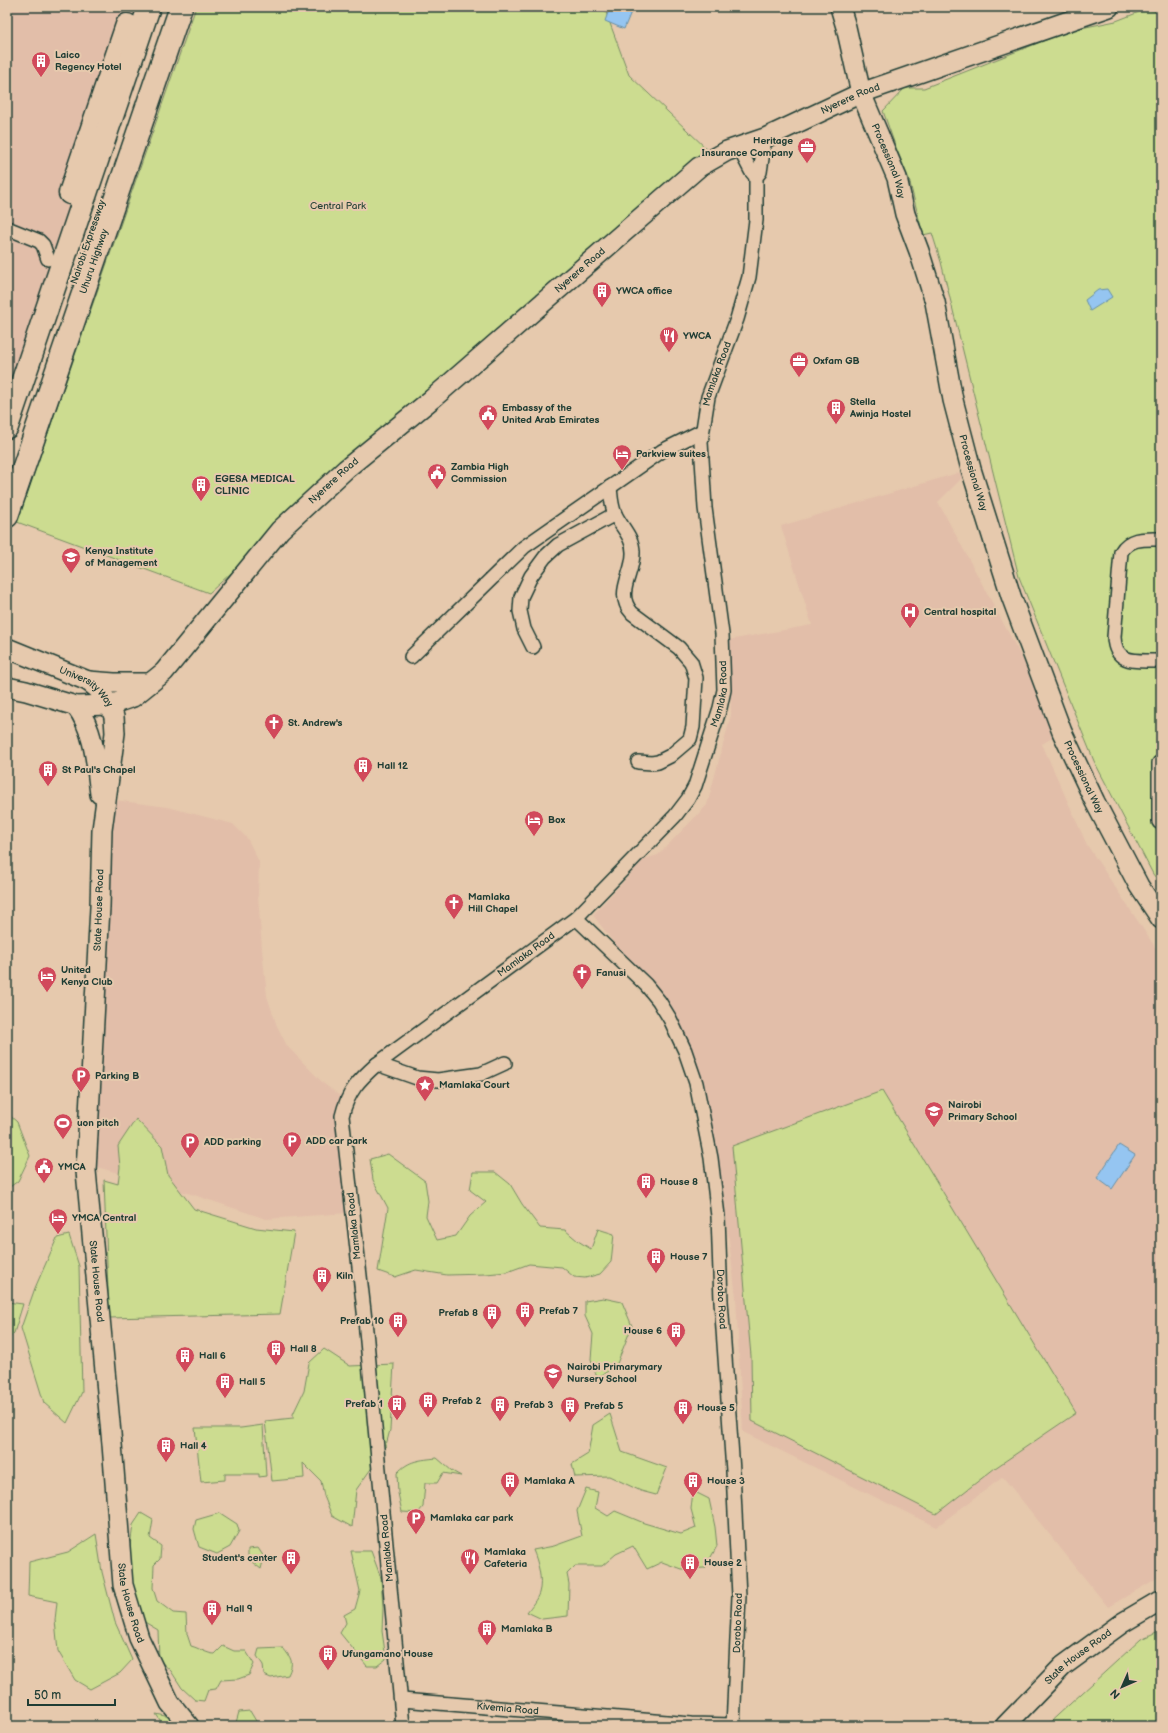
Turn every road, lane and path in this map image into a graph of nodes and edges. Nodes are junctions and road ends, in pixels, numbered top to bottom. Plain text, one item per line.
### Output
1 (133, 7) edge
2 (149, 7) edge
3 (168, 7) edge
4 (181, 7) edge
5 (840, 7) edge
6 (1109, 7) edge
7 (861, 94) junction
8 (765, 138) junction
9 (739, 148) junction
10 (756, 177) junction
11 (7, 228) edge
12 (48, 259) junction
13 (7, 380) edge
14 (7, 428) edge
15 (702, 431) junction
16 (7, 476) edge
17 (610, 487) junction
18 (615, 514) junction
19 (7, 516) edge
20 (1161, 539) edge
21 (533, 647) dead end
22 (7, 648) edge
23 (411, 656) dead end
24 (1161, 661) edge
25 (88, 681) junction
26 (150, 683) junction
27 (7, 687) edge
28 (133, 697) junction
29 (110, 704) junction
30 (76, 706) junction
31 (115, 733) junction
32 (638, 762) dead end
33 (1161, 763) edge
34 (104, 821) junction
35 (1159, 822) dead end
36 (576, 918) junction
37 (1161, 919) edge
38 (505, 1062) dead end
39 (377, 1064) junction
40 (1161, 1600) edge
41 (402, 1700) junction
42 (189, 1726) edge
43 (403, 1726) edge
44 (733, 1726) edge
45 (1005, 1726) edge

1 - 12 highway
2 - 14 highway, Nairobi Expressway
3 - 16 highway, Nairobi Expressway
4 - 19 highway, Uhuru Highway
5 - 7 street, Processional Way
6 - 7 street, Nyerere Road
7 - 8 street, Nyerere Road
7 - 37 street, Processional Way
8 - 9 street, Nyerere Road
8 - 10 street, Mamlaka Road
9 - 10 street
9 - 26 street, Nyerere Road
10 - 15 street, Mamlaka Road
11 - 12 street
12 - 13 highway
15 - 17 street
15 - 36 street, Mamlaka Road
17 - 18 street
17 - 23 street
18 - 21 street
18 - 32 street
20 - 24 street
22 - 25 street, University Way
25 - 26 street
25 - 29 street, University Way
26 - 28 street, Nyerere Road
27 - 30 street, University Way
28 - 29 street, Nyerere Road
28 - 31 street
29 - 30 street, University Way
29 - 31 street, State House Road
30 - 34 street, State House Road
31 - 34 street, State House Road
33 - 35 street
34 - 42 street, State House Road
36 - 39 street, Mamlaka Road
36 - 44 street, Dorobo Road
38 - 39 street
39 - 41 street, Mamlaka Road
40 - 45 street, State House Road
41 - 43 street, Mamlaka Road
41 - 44 street, Kivemia Road

